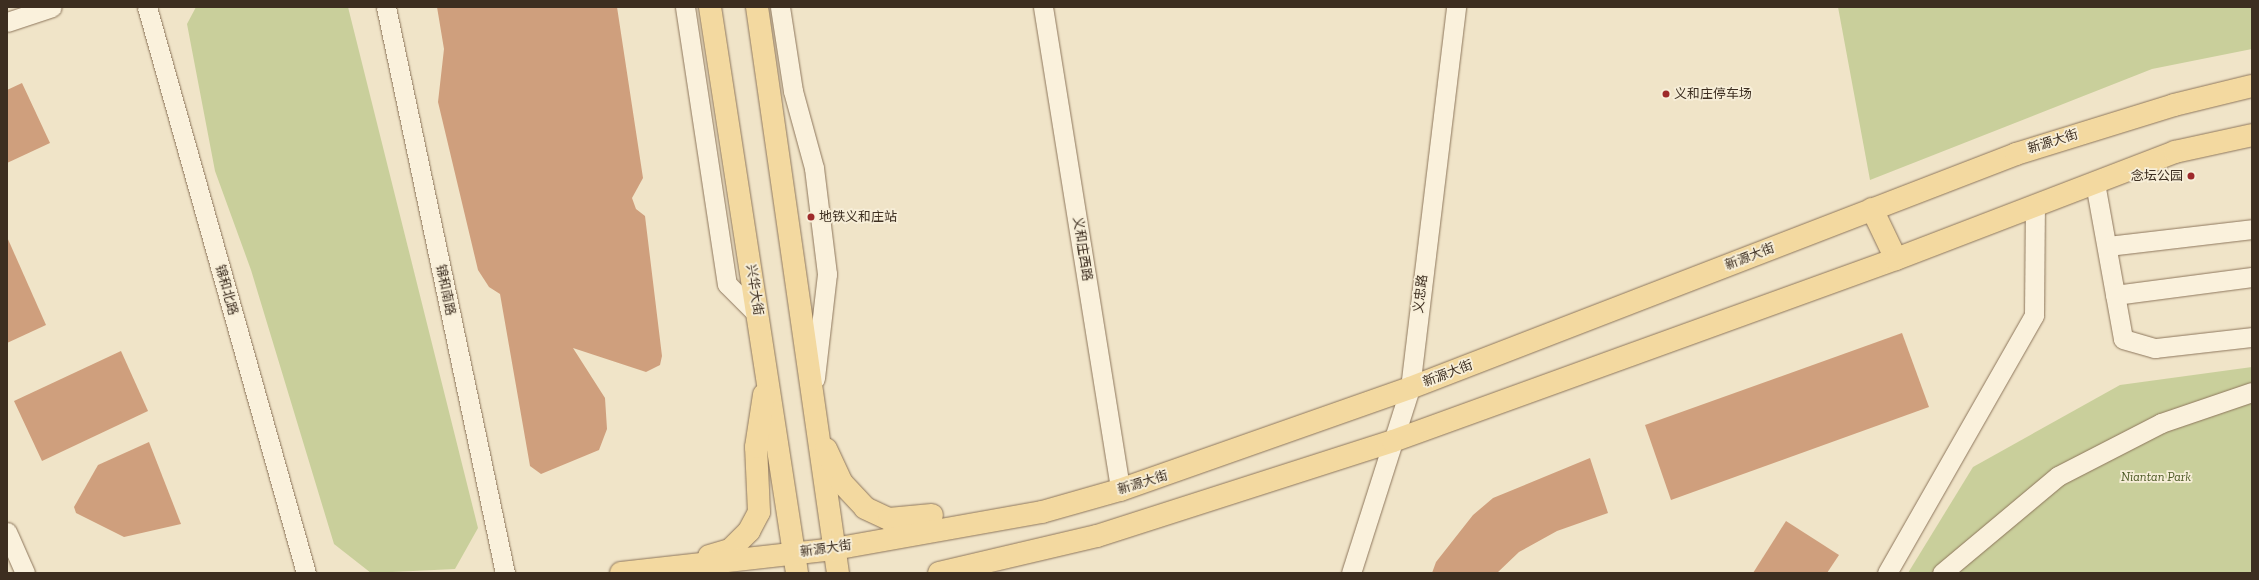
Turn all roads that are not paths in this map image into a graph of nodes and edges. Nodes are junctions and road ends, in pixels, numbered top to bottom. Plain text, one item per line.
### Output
1 (52, 7) edge
2 (147, 7) edge
3 (386, 7) edge
4 (685, 7) edge
5 (710, 7) edge
6 (758, 7) edge
7 (780, 7) edge
8 (1043, 7) edge
9 (1456, 7) edge
10 (7, 22) edge
11 (2252, 86) edge
12 (2252, 135) edge
13 (2095, 183) junction
14 (2036, 206) junction
15 (1872, 209) junction
16 (2252, 229) edge
17 (2108, 246) junction
18 (1896, 259) junction
19 (2252, 277) edge
20 (2115, 295) junction
21 (758, 314) junction
22 (2252, 337) edge
23 (768, 372) junction
24 (1410, 388) junction
25 (2252, 392) edge
26 (812, 402) junction
27 (816, 428) junction
28 (1393, 441) junction
29 (1120, 490) junction
30 (1042, 512) junction
31 (7, 532) edge
32 (834, 549) junction
33 (796, 563) edge
34 (992, 563) junction
35 (631, 572) edge
36 (25, 573) edge
37 (306, 573) edge
38 (504, 573) edge
39 (838, 573) edge
40 (939, 573) edge
41 (971, 573) edge
42 (1351, 573) edge
43 (1887, 573) edge
44 (1942, 573) edge

1 - 10 street
2 - 37 street, 锦和北路
3 - 38 street, 锦和南路
4 - 21 street
5 - 21 main road, 兴华大街
6 - 26 main road
7 - 26 street
8 - 29 street, 义和庄西路
9 - 24 street, 义忠路
11 - 15 main road, 新源大街
12 - 13 main road
13 - 14 main road
13 - 17 street
14 - 18 main road
14 - 43 street
15 - 18 main road
15 - 24 main road, 新源大街
16 - 17 street
17 - 20 street
18 - 28 main road
19 - 20 street
20 - 22 street
21 - 23 main road, 兴华大街
23 - 33 main road, 兴华大街
23 - 35 main road
24 - 28 street, 义忠路
24 - 29 main road, 新源大街
25 - 44 street
26 - 27 main road
27 - 30 main road
27 - 32 main road
28 - 34 main road
28 - 42 street, 义忠路
29 - 30 main road, 新源大街
30 - 32 main road, 新源大街
31 - 36 street
32 - 33 main road, 新源大街
32 - 39 main road
33 - 35 main road, 新源大街
34 - 40 main road
34 - 41 main road

